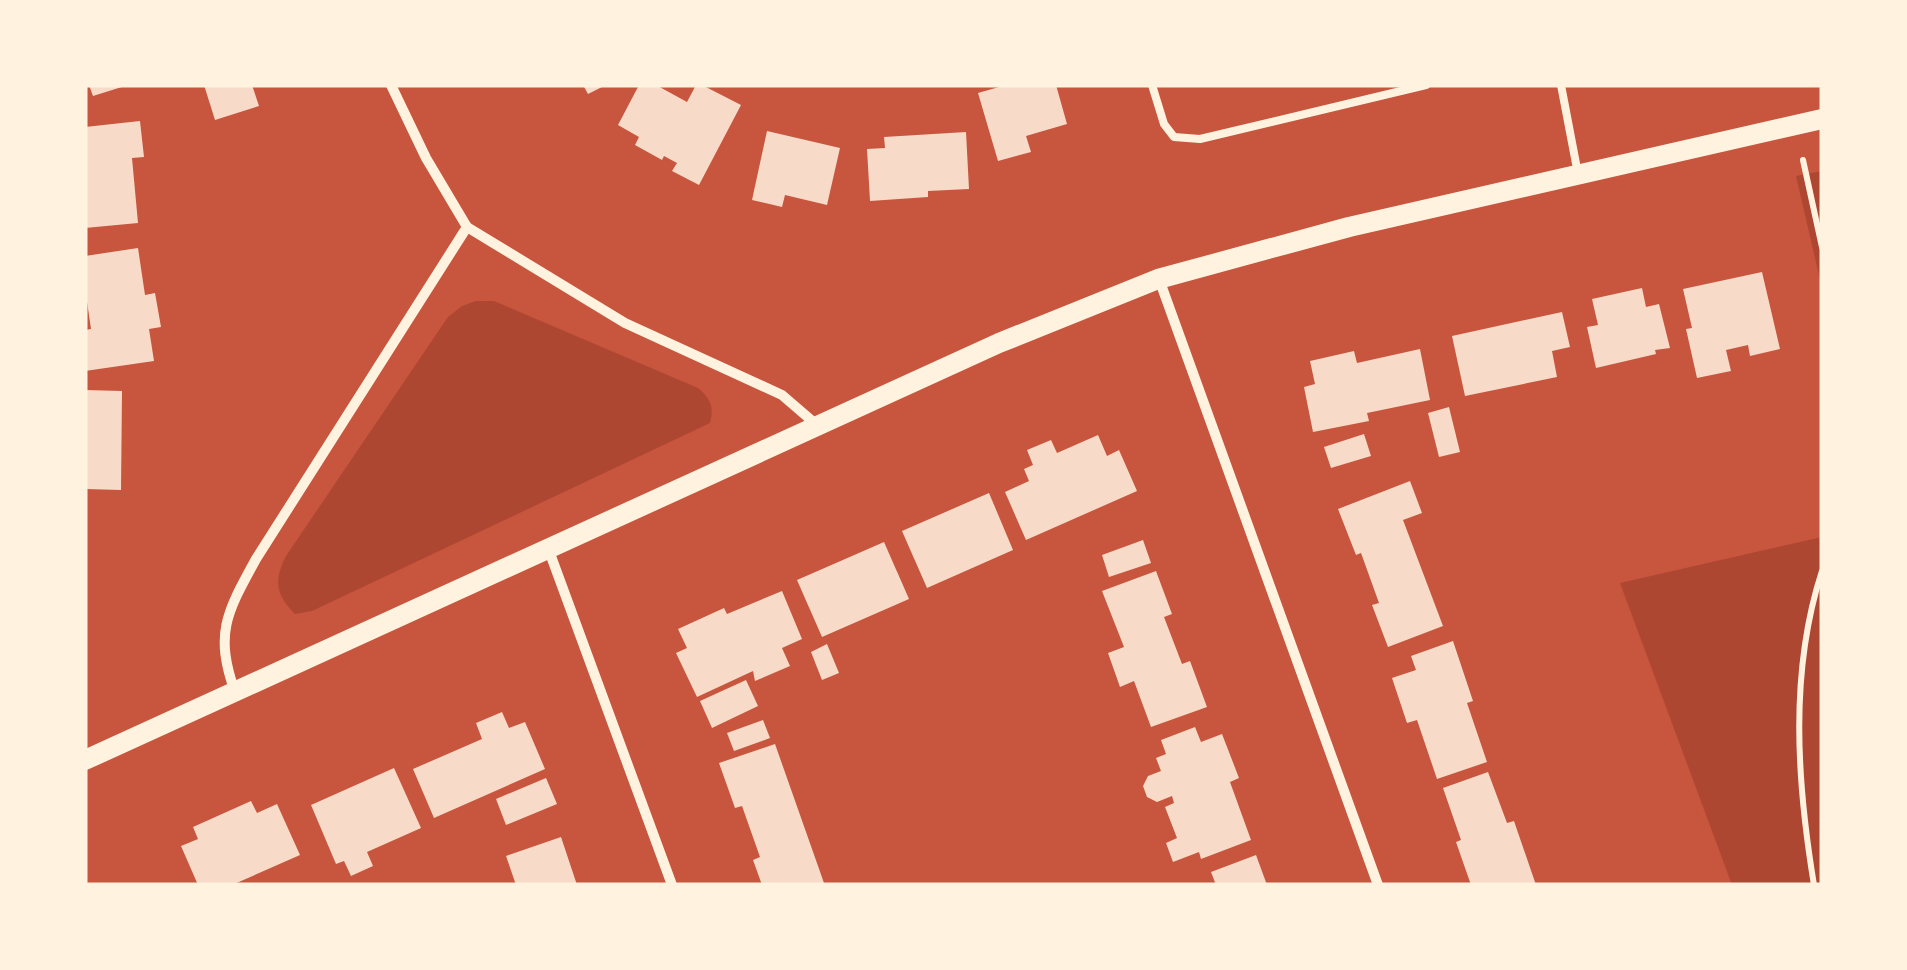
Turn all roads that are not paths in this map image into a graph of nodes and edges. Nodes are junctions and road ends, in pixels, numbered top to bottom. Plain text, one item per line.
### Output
1 (391, 85) edge
2 (1152, 85) edge
3 (1426, 85) edge
4 (1561, 85) edge
5 (1404, 88) edge
6 (1822, 119) edge
7 (1578, 174) junction
8 (467, 227) junction
9 (1158, 279) junction
10 (818, 426) junction
11 (548, 547) junction
12 (235, 693) junction
13 (85, 760) edge
14 (672, 885) edge
15 (1378, 885) edge

1 - 8 street
2 - 5 lane
3 - 5 lane
4 - 7 lane
6 - 7 main road
7 - 9 main road
8 - 10 street
8 - 12 street
9 - 10 main road
9 - 15 street
10 - 11 main road
11 - 12 main road
11 - 14 street
12 - 13 main road

